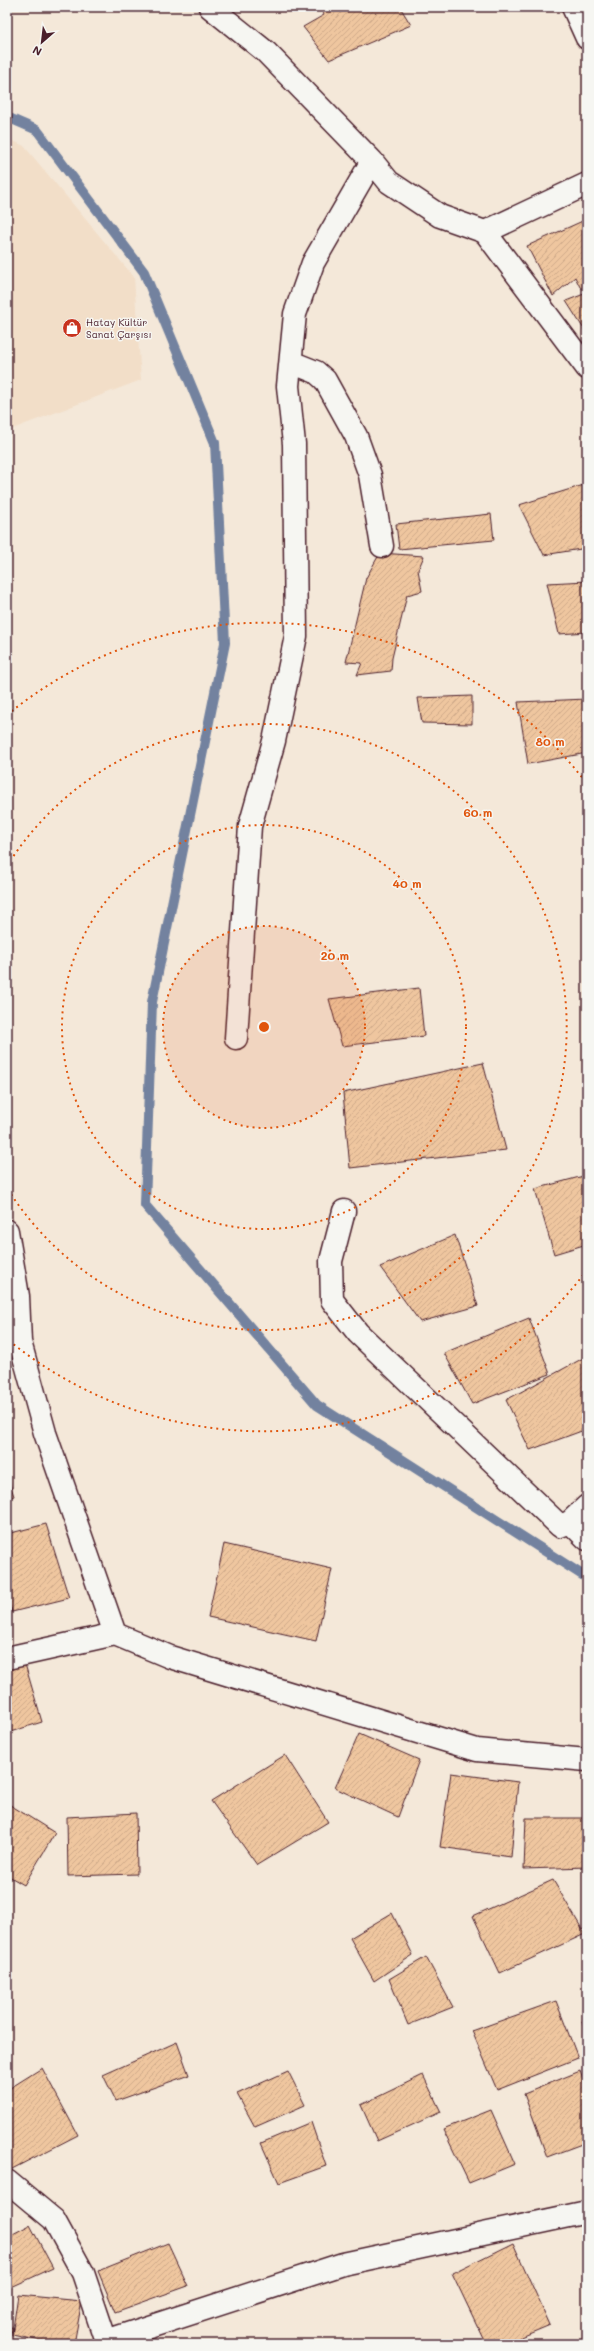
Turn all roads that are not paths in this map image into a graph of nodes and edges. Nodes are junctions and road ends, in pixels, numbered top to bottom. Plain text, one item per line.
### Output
1 (210, 7) edge
2 (573, 7) edge
3 (587, 38) edge
4 (372, 161) junction
5 (587, 184) edge
6 (485, 232) junction
7 (291, 362) junction
8 (587, 368) edge
9 (382, 546) dead end
10 (236, 1038) dead end
11 (344, 1211) dead end
12 (7, 1231) edge
13 (587, 1506) edge
14 (570, 1522) junction
15 (587, 1539) edge
16 (115, 1634) junction
17 (7, 1658) edge
18 (587, 1760) edge
19 (7, 2181) edge
20 (587, 2212) edge
21 (106, 2342) edge

1 - 4 street
2 - 3 street
4 - 6 street
4 - 7 street
5 - 6 street
6 - 8 street
7 - 9 street
7 - 10 street
11 - 14 street
12 - 16 street
13 - 14 street
14 - 15 street
16 - 17 street
16 - 18 street
19 - 21 street
20 - 21 street

